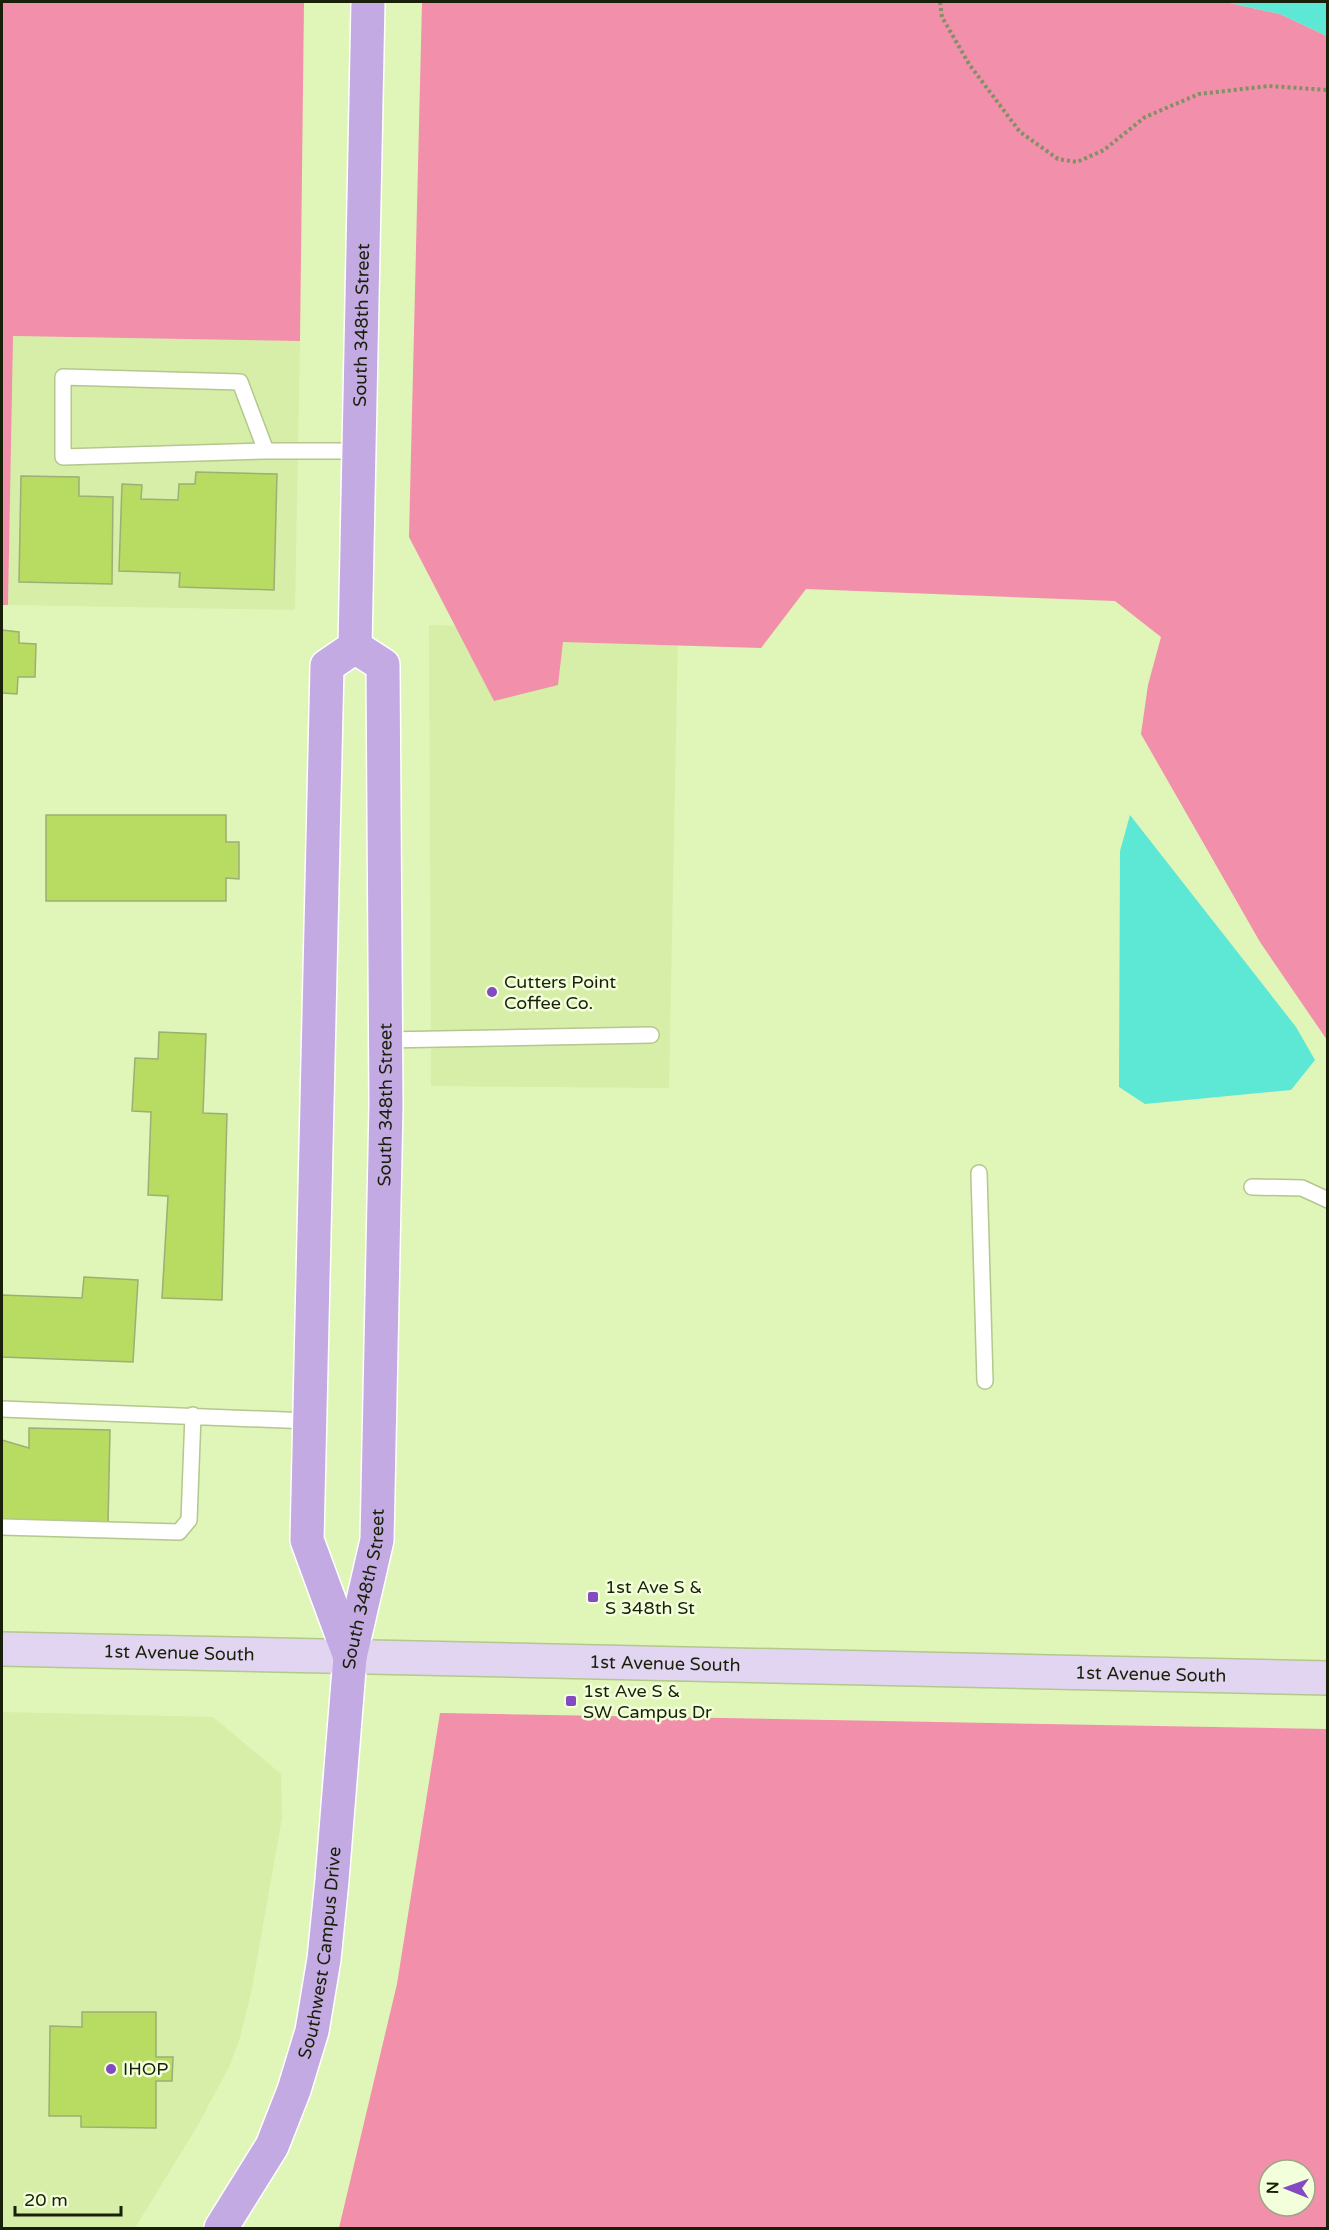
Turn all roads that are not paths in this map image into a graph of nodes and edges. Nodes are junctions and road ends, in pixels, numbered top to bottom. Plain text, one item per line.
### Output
1 (368, 2) edge
2 (266, 451) junction
3 (359, 451) junction
4 (355, 647) junction
5 (651, 1035) dead end
6 (385, 1040) junction
7 (979, 1173) dead end
8 (1252, 1187) dead end
9 (1328, 1200) edge
10 (985, 1381) dead end
11 (2, 1409) edge
12 (193, 1415) junction
13 (310, 1421) junction
14 (2, 1527) edge
15 (2, 1648) edge
16 (350, 1657) junction
17 (1328, 1678) edge
18 (221, 2229) edge

1 - 3 main road, South 348th Street
2 - 2 lane
2 - 3 lane
3 - 4 main road, South 348th Street
4 - 6 main road, South 348th Street
4 - 13 main road, South 348th Street
5 - 6 lane
6 - 16 main road, South 348th Street
7 - 10 lane
8 - 9 lane
11 - 12 lane
12 - 13 lane
12 - 14 lane
13 - 16 main road, South 348th Street
15 - 16 main road, 1st Avenue South
16 - 17 main road, 1st Avenue South
16 - 18 main road, Southwest Campus Drive

